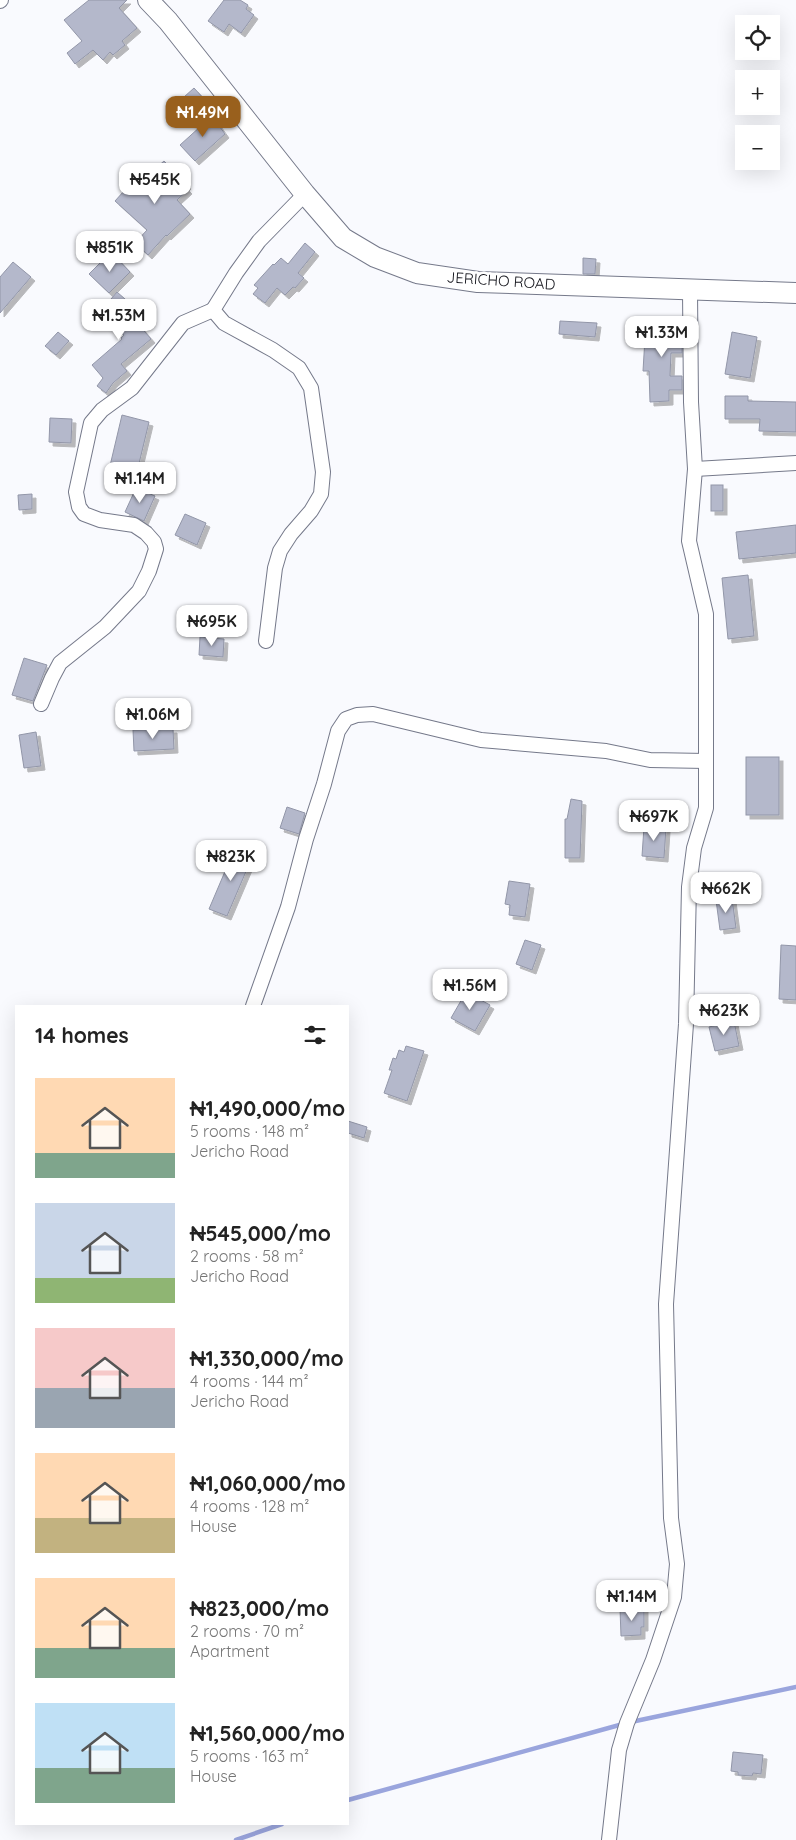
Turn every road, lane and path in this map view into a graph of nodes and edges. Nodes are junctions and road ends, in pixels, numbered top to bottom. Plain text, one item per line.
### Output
1 (148, 0) edge
2 (304, 194) junction
3 (690, 290) junction
4 (796, 293) edge
5 (213, 310) junction
6 (796, 463) edge
7 (695, 469) junction
8 (266, 641) dead end
9 (41, 704) dead end
10 (706, 761) junction
11 (253, 1005) edge
12 (609, 1840) edge

1 - 2 street, JERICHO ROAD
2 - 3 street, JERICHO ROAD
2 - 5 street
3 - 4 street, JERICHO ROAD
3 - 7 street
5 - 8 street
5 - 9 street
6 - 7 street
7 - 10 street
10 - 11 street
10 - 12 street

